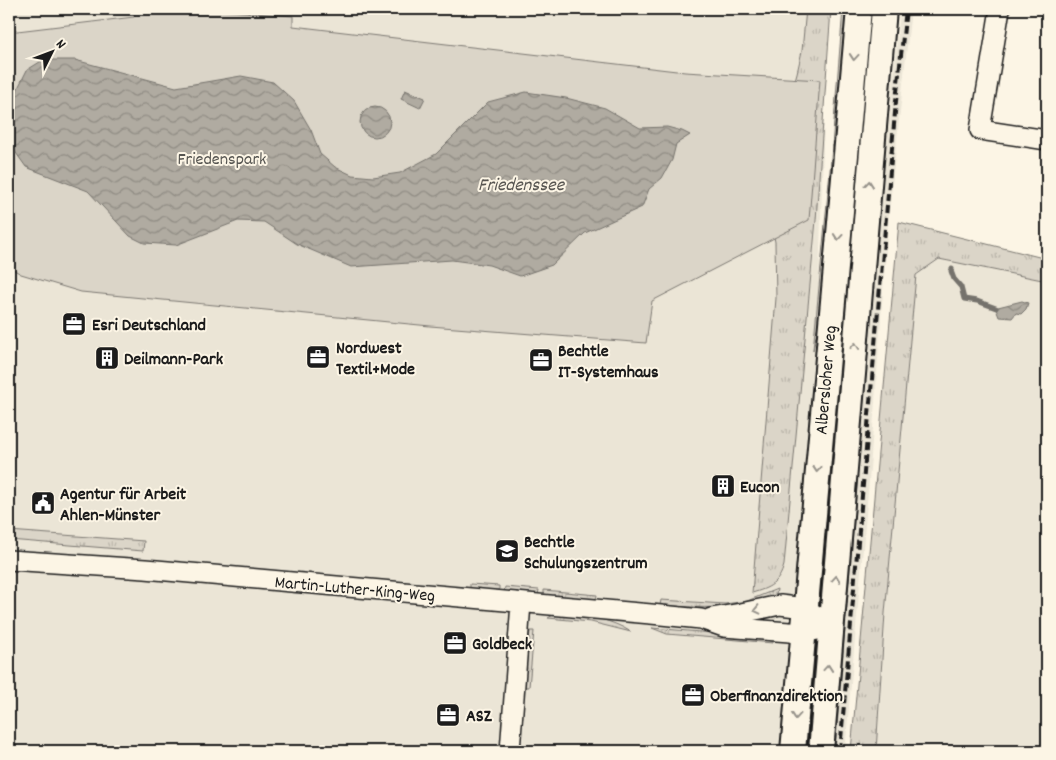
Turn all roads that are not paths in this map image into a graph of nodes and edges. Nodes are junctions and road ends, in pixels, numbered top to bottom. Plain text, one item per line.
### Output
1 (859, 9) edge
2 (884, 9) edge
3 (1000, 9) edge
4 (1047, 140) edge
5 (9, 560) edge
6 (521, 603) junction
7 (805, 608) junction
8 (701, 619) junction
9 (832, 627) junction
10 (802, 633) junction
11 (510, 751) edge
12 (793, 751) edge
13 (821, 751) edge

1 -> 7 main road, Albersloher Weg
9 -> 2 main road, Albersloher Weg
3 - 4 street
5 - 6 street, Martin-Luther-King-Weg
6 - 8 street, Martin-Luther-King-Weg
6 - 11 street
7 -> 8 street, Martin-Luther-King-Weg
7 - 9 street, Martin-Luther-King-Weg
7 - 10 main road, Albersloher Weg
8 - 10 street, Martin-Luther-King-Weg
9 - 10 street, Martin-Luther-King-Weg
13 -> 9 main road, Albersloher Weg
10 -> 12 main road, Albersloher Weg

